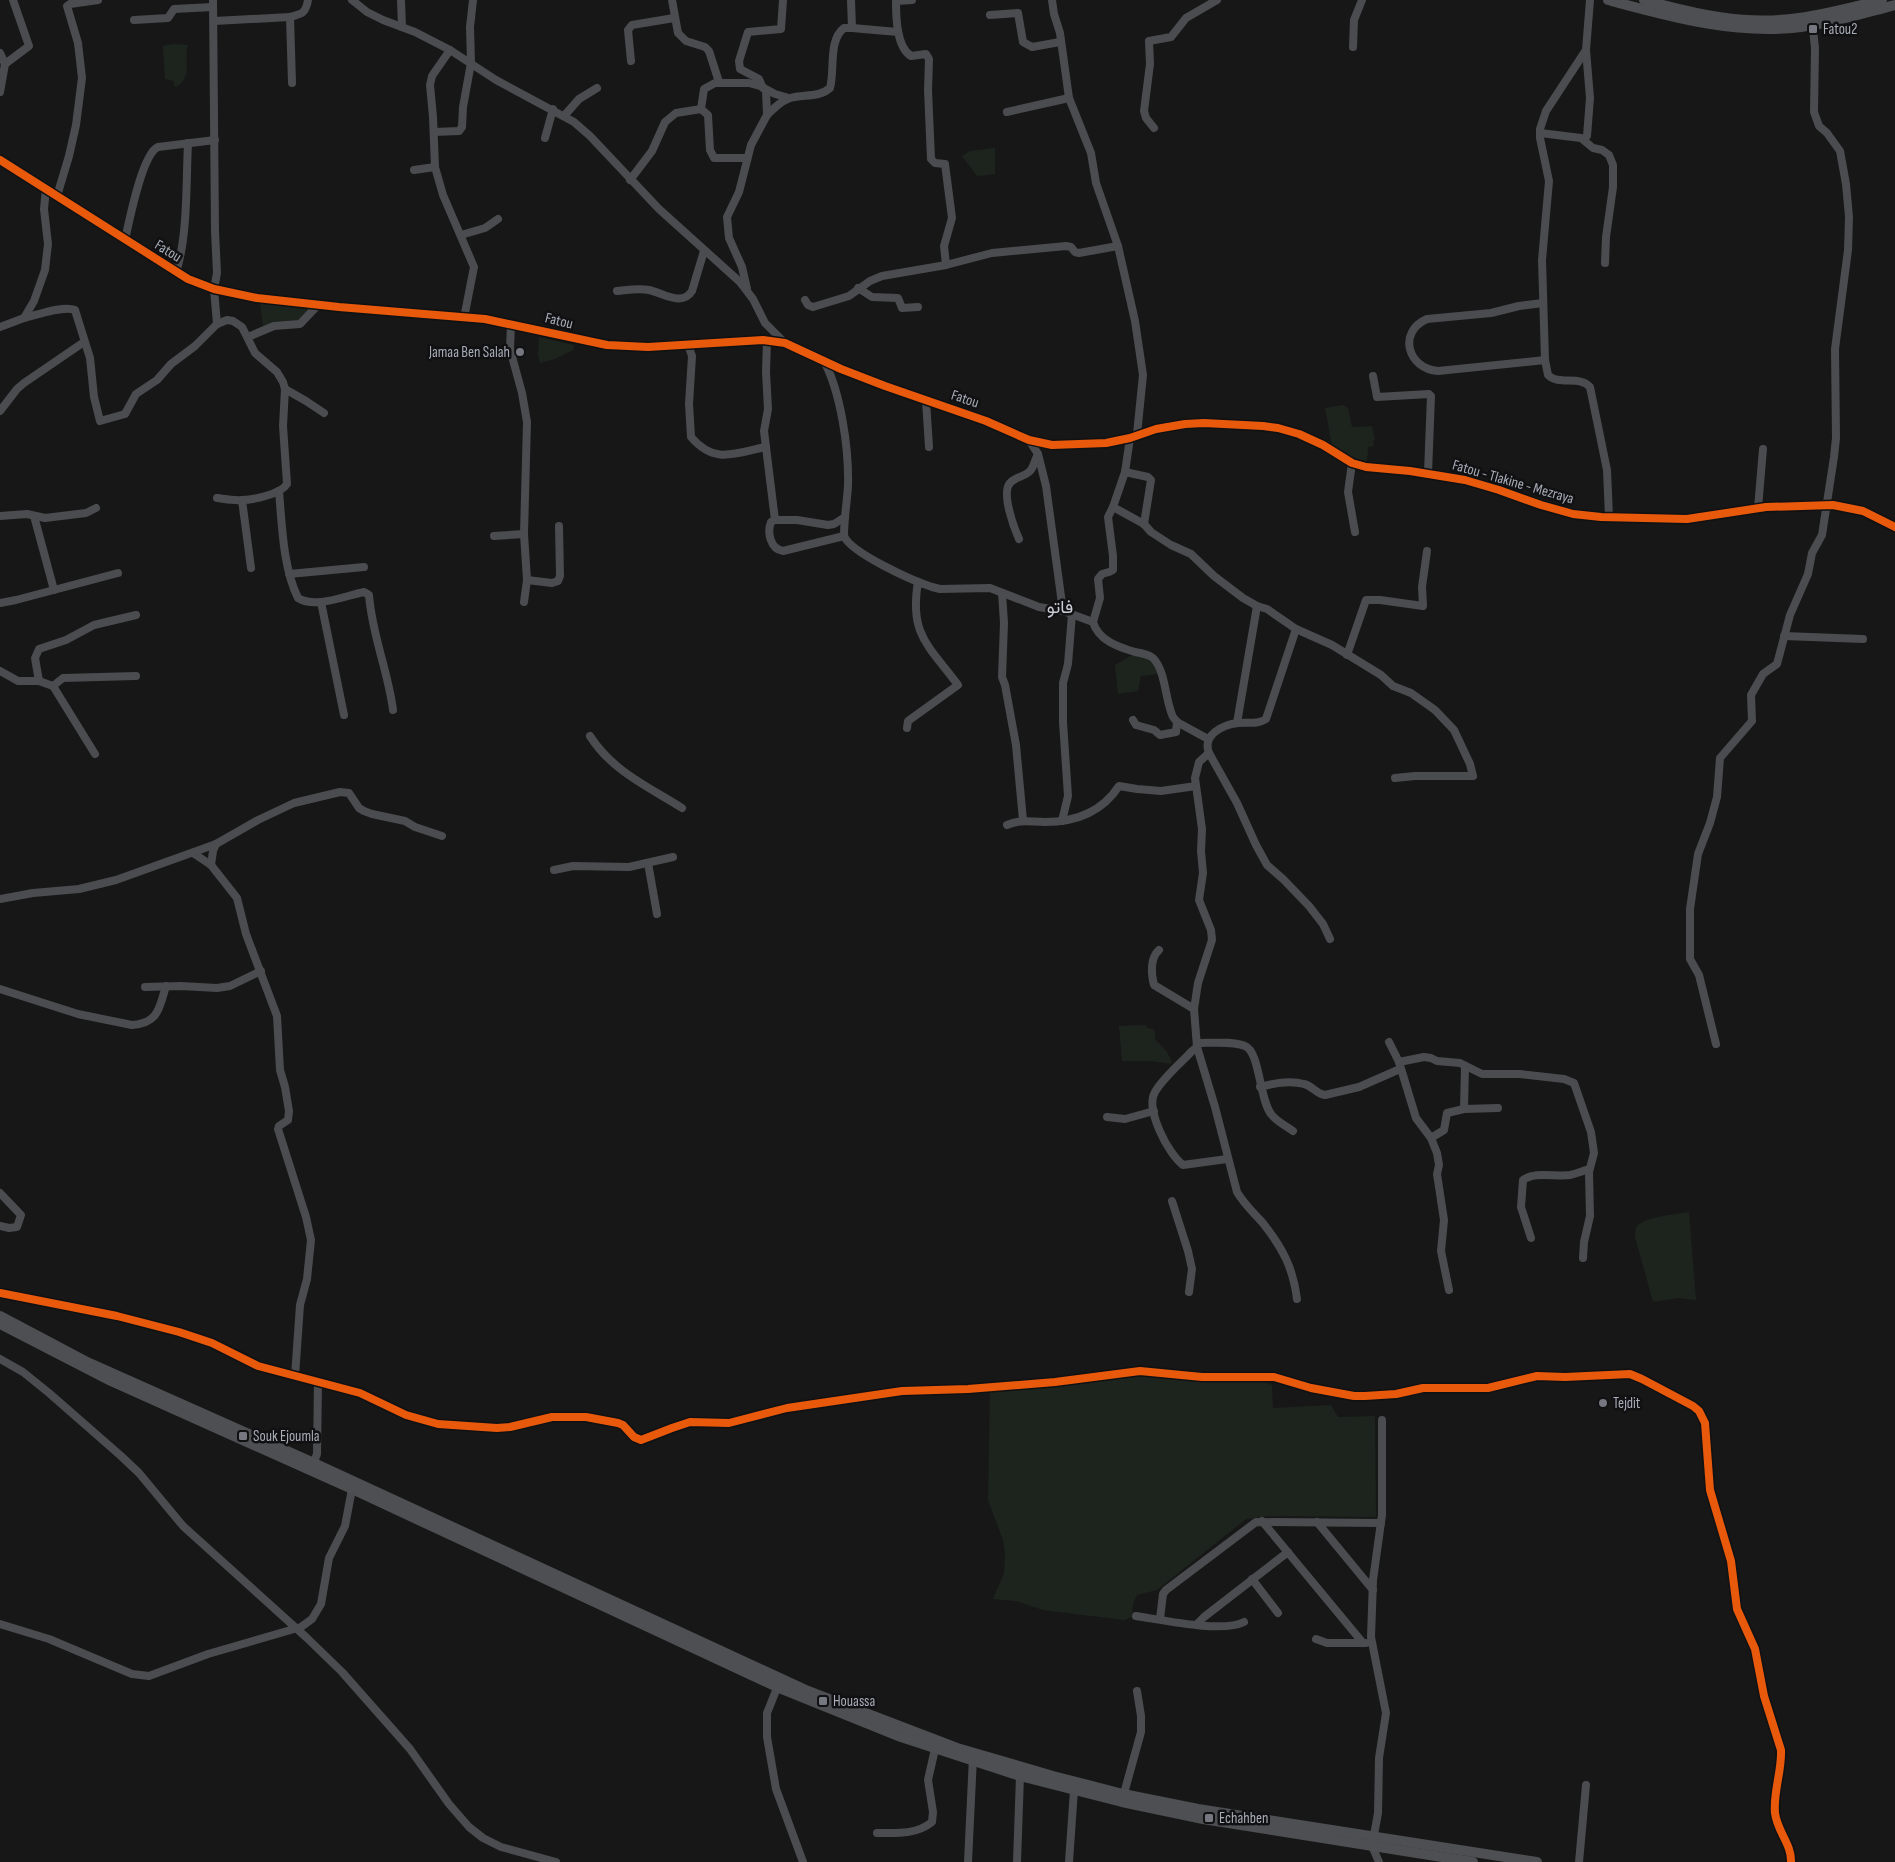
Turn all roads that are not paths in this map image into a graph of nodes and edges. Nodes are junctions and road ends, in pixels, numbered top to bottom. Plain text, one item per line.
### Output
1 (13, 0) edge
2 (98, 0) edge
3 (308, 0) edge
4 (352, 0) edge
5 (401, 0) edge
6 (472, 0) edge
7 (672, 0) edge
8 (783, 0) edge
9 (851, 0) edge
10 (896, 0) edge
11 (912, 0) edge
12 (1052, 0) edge
13 (1217, 0) edge
14 (1362, 0) edge
15 (1590, 0) edge
16 (1608, 0) edge
17 (1644, 0) edge
18 (1882, 0) edge
19 (213, 3) edge
20 (1895, 5) edge
21 (990, 15) dead end
22 (290, 17) junction
23 (674, 18) junction
24 (134, 20) dead end
25 (1812, 20) junction
26 (214, 21) junction
27 (402, 27) junction
28 (852, 28) junction
29 (898, 32) junction
30 (1060, 42) junction
31 (1353, 47) dead end
32 (450, 50) junction
33 (1586, 50) junction
34 (0, 53) edge
35 (632, 62) dead end
36 (471, 63) junction
37 (5, 64) junction
38 (719, 82) junction
39 (292, 83) dead end
40 (597, 88) dead end
41 (764, 89) junction
42 (0, 92) edge
43 (789, 98) junction
44 (1069, 98) junction
45 (553, 109) junction
46 (701, 109) junction
47 (1008, 112) dead end
48 (767, 114) junction
49 (564, 116) junction
50 (1154, 128) dead end
51 (434, 132) junction
52 (1540, 133) junction
53 (545, 138) dead end
54 (1584, 139) junction
55 (215, 140) junction
56 (188, 142) junction
57 (746, 158) junction
58 (0, 160) edge
59 (435, 167) junction
60 (414, 170) dead end
61 (630, 180) junction
62 (46, 189) junction
63 (57, 196) junction
64 (498, 219) dead end
65 (460, 235) junction
66 (125, 240) junction
67 (1118, 246) junction
68 (704, 252) junction
69 (1605, 263) dead end
70 (946, 265) junction
71 (176, 272) junction
72 (858, 288) junction
73 (214, 289) junction
74 (747, 290) junction
75 (617, 291) dead end
76 (805, 300) dead end
77 (34, 301) junction
78 (1543, 304) junction
79 (318, 305) junction
80 (918, 307) dead end
81 (44, 314) junction
82 (24, 318) junction
83 (464, 318) junction
84 (765, 323) junction
85 (217, 324) junction
86 (510, 324) junction
87 (0, 327) edge
88 (248, 337) junction
89 (765, 340) junction
90 (84, 342) junction
91 (785, 342) junction
92 (688, 345) junction
93 (1545, 360) junction
94 (824, 361) junction
95 (1373, 376) dead end
96 (284, 390) junction
97 (926, 401) junction
98 (0, 411) edge
99 (324, 412) dead end
100 (1134, 436) junction
101 (1029, 440) junction
102 (766, 447) junction
103 (929, 447) dead end
104 (1763, 448) dead end
105 (1038, 454) junction
106 (1352, 463) junction
107 (1125, 472) junction
108 (1428, 473) junction
109 (279, 491) junction
110 (217, 498) dead end
111 (242, 500) junction
112 (1826, 505) junction
113 (1113, 507) junction
114 (96, 508) dead end
115 (1758, 508) junction
116 (0, 516) edge
117 (34, 516) junction
118 (845, 517) junction
119 (1608, 517) junction
120 (775, 520) junction
121 (1144, 524) junction
122 (828, 525) junction
123 (559, 526) dead end
124 (1895, 527) edge
125 (1355, 532) dead end
126 (524, 534) junction
127 (494, 536) dead end
128 (842, 536) junction
129 (1019, 539) dead end
130 (1427, 552) dead end
131 (364, 567) dead end
132 (251, 568) dead end
133 (118, 573) dead end
134 (290, 574) junction
135 (526, 580) junction
136 (918, 582) junction
137 (54, 590) junction
138 (1002, 593) junction
139 (321, 602) junction
140 (524, 602) dead end
141 (0, 603) edge
142 (1258, 606) junction
143 (1063, 611) junction
144 (1072, 614) junction
145 (136, 615) dead end
146 (1092, 622) junction
147 (1296, 628) junction
148 (1784, 636) junction
149 (1863, 639) dead end
150 (1347, 655) junction
151 (0, 671) edge
152 (136, 676) dead end
153 (39, 681) junction
154 (53, 686) junction
155 (393, 710) dead end
156 (344, 715) dead end
157 (1133, 720) dead end
158 (1177, 722) junction
159 (1237, 723) junction
160 (906, 728) dead end
161 (590, 736) dead end
162 (1208, 739) junction
163 (1209, 753) junction
164 (95, 754) dead end
165 (1395, 778) dead end
166 (1196, 786) junction
167 (682, 808) dead end
168 (1022, 820) junction
169 (1062, 820) junction
170 (1006, 825) dead end
171 (442, 836) dead end
172 (216, 844) junction
173 (193, 853) junction
174 (673, 857) dead end
175 (648, 863) junction
176 (211, 865) junction
177 (554, 870) dead end
178 (0, 899) edge
179 (658, 914) dead end
180 (1330, 939) dead end
181 (1159, 950) dead end
182 (261, 971) junction
183 (166, 986) junction
184 (145, 987) dead end
185 (0, 989) edge
186 (1194, 1009) junction
187 (1389, 1042) dead end
188 (1716, 1044) dead end
189 (1198, 1045) junction
190 (1400, 1066) junction
191 (1465, 1066) junction
192 (1260, 1086) junction
193 (1498, 1108) dead end
194 (1464, 1109) junction
195 (1154, 1111) junction
196 (1107, 1117) dead end
197 (1293, 1131) dead end
198 (1431, 1138) junction
199 (1227, 1159) junction
200 (1589, 1169) junction
201 (0, 1193) edge
202 (1172, 1201) dead end
203 (0, 1226) edge
204 (1531, 1238) dead end
205 (1583, 1258) dead end
206 (1449, 1290) dead end
207 (1189, 1292) dead end
208 (0, 1293) edge
209 (1297, 1299) dead end
210 (0, 1316) edge
211 (0, 1324) edge
212 (0, 1359) edge
213 (294, 1376) junction
214 (113, 1377) junction
215 (318, 1382) junction
216 (1382, 1420) dead end
217 (312, 1467) junction
218 (352, 1489) junction
219 (413, 1514) junction
220 (1262, 1521) junction
221 (1317, 1522) junction
222 (1380, 1523) junction
223 (1288, 1552) junction
224 (528, 1567) junction
225 (1252, 1579) junction
226 (1373, 1590) junction
227 (1278, 1613) dead end
228 (1136, 1616) dead end
229 (1160, 1619) junction
230 (1244, 1622) dead end
231 (0, 1624) edge
232 (1197, 1624) junction
233 (306, 1625) junction
234 (295, 1628) junction
235 (305, 1636) junction
236 (1316, 1639) dead end
237 (1363, 1643) junction
238 (1372, 1643) junction
239 (765, 1682) junction
240 (779, 1683) junction
241 (1137, 1691) dead end
242 (772, 1698) junction
243 (935, 1749) junction
244 (973, 1757) junction
245 (1020, 1776) junction
246 (1586, 1785) dead end
247 (1074, 1790) junction
248 (1122, 1798) junction
249 (1228, 1819) junction
250 (1376, 1826) junction
251 (877, 1833) dead end
252 (1362, 1836) junction
253 (1377, 1841) junction
254 (1390, 1849) junction
255 (1379, 1861) edge
256 (556, 1862) edge
257 (803, 1862) edge
258 (968, 1862) edge
259 (1017, 1862) edge
260 (1069, 1862) edge
261 (1473, 1862) edge
262 (1537, 1862) edge
263 (1579, 1862) edge
264 (1791, 1862) edge

1 - 37 street
2 - 63 street
3 - 22 street
4 - 27 street, Fatou
5 - 27 street
6 - 36 street
7 - 23 street
8 - 41 street
9 - 28 street
10 - 11 street
10 - 29 street
12 - 30 street
13 - 50 street
14 - 31 street
15 - 33 street
16 - 25 main road
17 - 25 main road
18 - 25 main road
19 - 24 street
19 - 26 street
20 - 25 main road
21 - 30 street
22 - 26 street
22 - 39 street
23 - 35 street
23 - 38 street
25 - 112 street
26 - 55 street
27 - 32 street, Fatou
28 - 29 street
28 - 43 street
29 - 70 street
30 - 44 street
32 - 36 street, Fatou
32 - 51 street
33 - 52 street
33 - 54 street
34 - 37 street
36 - 45 street, Fatou
36 - 51 street
37 - 42 street
38 - 41 street
38 - 46 street
40 - 49 street
41 - 43 street
41 - 48 street
43 - 48 street
44 - 47 street
44 - 67 street
45 - 49 street, Fatou
45 - 53 street
46 - 57 street
46 - 61 street
48 - 57 street
49 - 61 street, Fatou
51 - 59 street
52 - 54 street
52 - 78 street
54 - 69 street
55 - 56 street
55 - 73 street
56 - 66 street
56 - 71 street
57 - 74 street
58 - 62 street, Fatou
59 - 60 street
59 - 65 street
61 - 68 street, Fatou
62 - 63 street, Fatou
62 - 77 street
63 - 66 street, Fatou
64 - 65 street
65 - 83 street
66 - 71 street, Fatou
67 - 70 street
67 - 100 street
68 - 74 street, Fatou
68 - 75 street
70 - 72 street
71 - 73 street, Fatou
72 - 76 street
72 - 80 street
73 - 79 street, Fatou
73 - 85 street
74 - 84 street, Fatou
77 - 81 street
77 - 82 street
78 - 93 street
78 - 93 street
79 - 83 street, Fatou
79 - 88 street
81 - 82 street
81 - 90 street
82 - 87 street
83 - 86 street, Fatou
84 - 89 street
84 - 91 street, Fatou
85 - 88 street
85 - 90 street
86 - 92 street, Fatou
86 - 126 street
88 - 96 street
89 - 91 street, Fatou
89 - 92 street, Fatou
89 - 102 street
90 - 98 street
91 - 94 street, Fatou
92 - 102 street
93 - 119 street
94 - 97 street, Fatou
94 - 118 street
95 - 108 street
96 - 99 street
96 - 109 street
97 - 101 street, Fatou
97 - 103 street
100 - 101 street, Fatou
100 - 106 street, Fatou - Tlakine - Mezraya
100 - 107 street
101 - 105 street
102 - 120 street
104 - 115 street
105 - 129 street
105 - 143 street
106 - 108 street, Fatou - Tlakine - Mezraya
106 - 125 street
107 - 113 street
107 - 121 street
108 - 119 street, Fatou - Tlakine - Mezraya
109 - 111 street
109 - 134 street
110 - 111 street
111 - 132 street
112 - 115 street, Fatou - Tlakine - Mezraya
112 - 124 street, Fatou - Tlakine - Mezraya
112 - 148 street
113 - 121 street
113 - 146 street
114 - 117 street
115 - 119 street, Fatou - Tlakine - Mezraya
116 - 117 street
117 - 137 street
118 - 122 street
118 - 128 street
120 - 122 street
120 - 128 street
121 - 142 street
122 - 128 street
123 - 135 street
126 - 127 street
126 - 135 street
128 - 136 street
130 - 150 street
131 - 134 street
133 - 137 street
134 - 139 street
135 - 140 street
136 - 138 street
136 - 160 street
137 - 141 street
138 - 143 street
138 - 168 street
139 - 155 street
139 - 156 street
142 - 147 street
142 - 159 street
143 - 144 street
144 - 146 street
144 - 169 street
145 - 153 street
146 - 158 street
147 - 150 street
147 - 159 street
148 - 149 street
148 - 188 street
150 - 165 street
151 - 153 street
152 - 154 street
153 - 154 street
154 - 164 street
157 - 158 street
158 - 162 street
159 - 162 street
161 - 167 street
162 - 163 street
163 - 166 street
163 - 180 street
166 - 169 street
166 - 186 street
168 - 169 street
168 - 170 street
171 - 172 street
172 - 173 street
172 - 176 street
173 - 176 street
173 - 178 street
174 - 175 street
175 - 177 street
175 - 179 street
176 - 182 street
181 - 186 street
182 - 183 street
182 - 213 street
183 - 184 street
183 - 185 street
186 - 189 street
187 - 190 street
189 - 192 street
189 - 195 street
189 - 199 street
190 - 191 street
190 - 192 street
190 - 198 street
191 - 194 street
191 - 200 street
192 - 197 street
193 - 194 street
194 - 198 street
195 - 196 street
195 - 199 street
198 - 206 street
199 - 209 street
200 - 204 street
200 - 205 street
201 - 203 street
202 - 207 street
208 - 213 street
210 - 214 main road
211 - 214 main road
212 - 234 street
213 - 215 street
214 - 217 main road
215 - 217 street
215 - 264 street
216 - 222 street
217 - 218 main road
217 - 219 main road
218 - 219 main road
218 - 233 street
219 - 224 main road
220 - 221 street
220 - 223 street
220 - 229 street
221 - 222 street
221 - 226 street
222 - 226 street
223 - 225 street
223 - 237 street
224 - 239 main road
224 - 240 main road
225 - 227 street
225 - 232 street
226 - 238 street
228 - 229 street
229 - 232 street
230 - 232 street
231 - 234 street
233 - 234 street
233 - 235 street
234 - 235 street
235 - 256 street
236 - 237 street
237 - 238 street
238 - 250 street
239 - 240 main road
239 - 242 street
240 - 242 street
240 - 243 main road
240 - 244 main road
241 - 248 street
242 - 257 street
243 - 244 main road
243 - 251 street
244 - 245 main road
244 - 248 main road
244 - 258 street
245 - 247 main road
245 - 259 street
246 - 263 street
247 - 248 main road
247 - 260 street
248 - 249 main road
249 - 252 main road
249 - 253 main road
250 - 252 street
250 - 253 street
252 - 253 main road
253 - 254 main road
253 - 255 street
253 - 262 main road
254 - 255 street
254 - 261 main road

